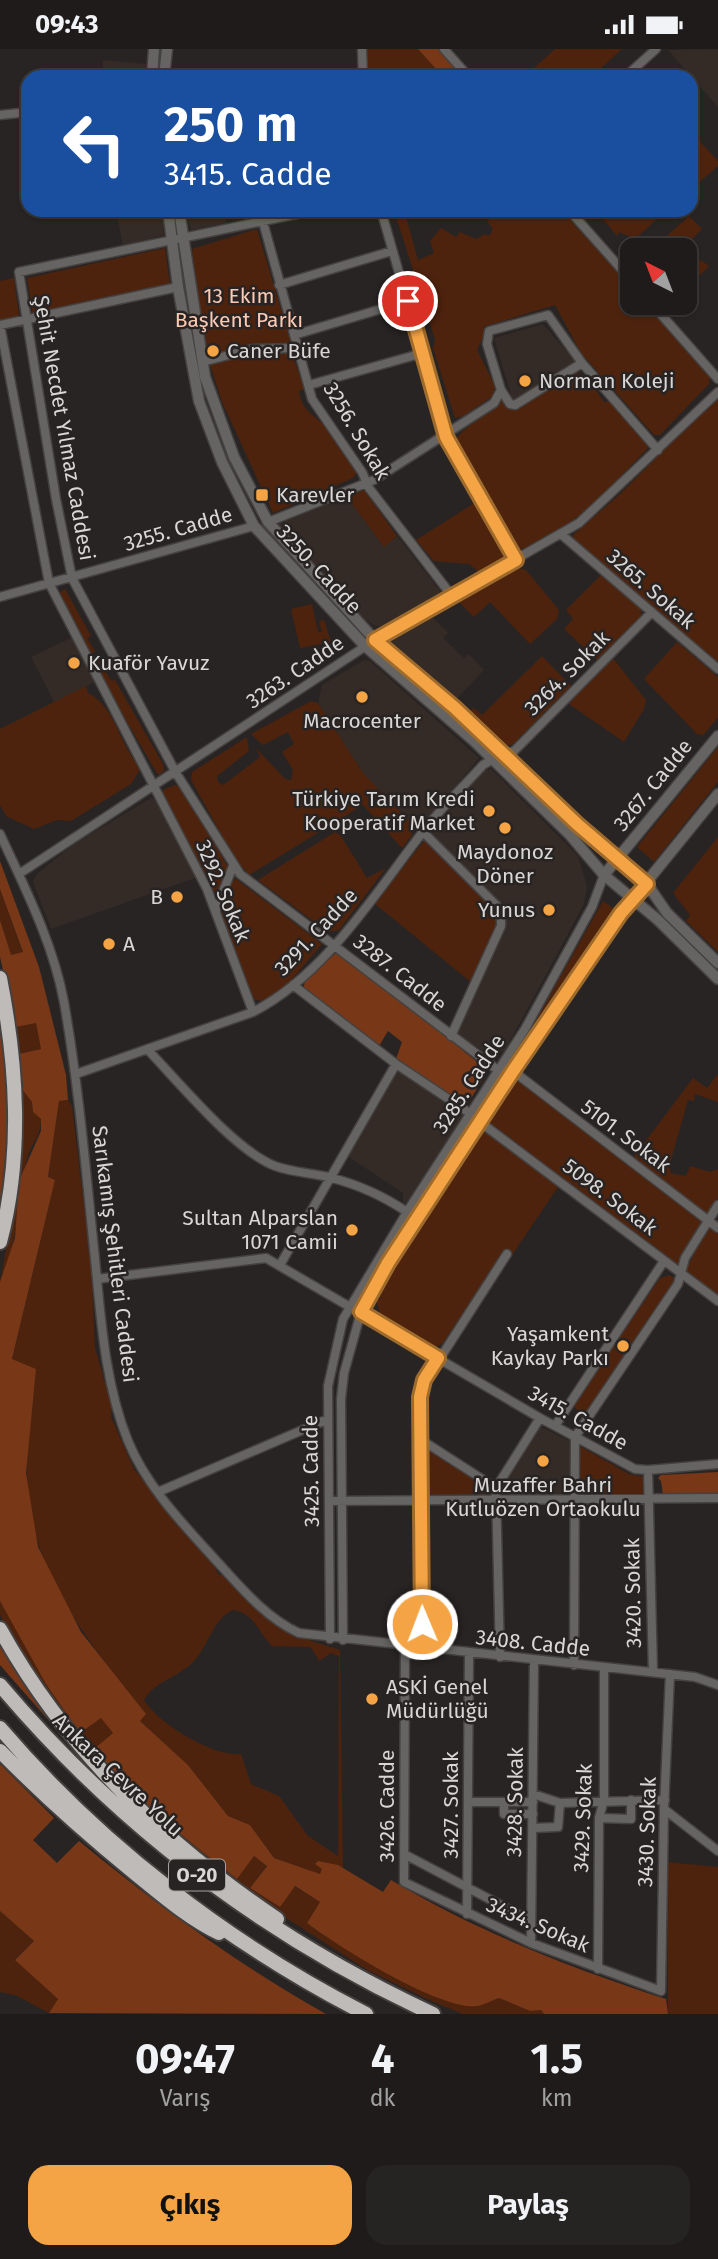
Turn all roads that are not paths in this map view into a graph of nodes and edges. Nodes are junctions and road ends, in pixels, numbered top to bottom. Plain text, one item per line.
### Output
1 (154, 49) edge
2 (167, 49) edge
3 (362, 49) edge
4 (444, 49) edge
5 (656, 49) edge
6 (152, 70) edge
7 (165, 70) edge
8 (363, 70) edge
9 (463, 70) edge
10 (633, 70) edge
11 (21, 113) edge
12 (0, 115) edge
13 (170, 217) edge
14 (178, 217) edge
15 (285, 217) edge
16 (383, 217) edge
17 (575, 217) edge
18 (263, 222) junction
19 (178, 240) junction
20 (393, 251) junction
21 (620, 267) edge
22 (279, 285) junction
23 (178, 287) junction
24 (408, 301) junction
25 (662, 315) edge
26 (25, 320) junction
27 (0, 325) edge
28 (294, 335) junction
29 (298, 348) junction
30 (423, 353) junction
31 (202, 362) junction
32 (582, 363) junction
33 (717, 375) edge
34 (309, 386) junction
35 (501, 390) junction
36 (718, 392) edge
37 (446, 437) junction
38 (658, 450) junction
39 (366, 483) junction
40 (268, 522) junction
41 (254, 526) junction
42 (562, 535) junction
43 (516, 560) junction
44 (72, 578) junction
45 (50, 583) junction
46 (452, 596) junction
47 (0, 597) edge
48 (652, 612) junction
49 (375, 640) junction
50 (365, 646) junction
51 (718, 669) edge
52 (718, 736) edge
53 (504, 754) junction
54 (493, 759) junction
55 (176, 773) junction
56 (155, 786) junction
57 (718, 794) edge
58 (423, 832) junction
59 (0, 834) edge
60 (618, 858) junction
61 (233, 866) junction
62 (19, 874) junction
63 (604, 875) junction
64 (647, 884) junction
65 (632, 899) junction
66 (216, 910) junction
67 (335, 944) junction
68 (718, 963) edge
69 (0, 978) edge
70 (718, 979) edge
71 (293, 985) junction
72 (253, 1012) junction
73 (451, 1036) junction
74 (147, 1049) junction
75 (396, 1063) junction
76 (499, 1071) junction
77 (513, 1071) junction
78 (76, 1075) junction
79 (471, 1114) junction
80 (480, 1122) junction
81 (328, 1178) junction
82 (718, 1205) edge
83 (407, 1212) junction
84 (708, 1220) junction
85 (718, 1228) edge
86 (0, 1242) edge
87 (507, 1254) dead end
88 (664, 1261) junction
89 (280, 1265) junction
90 (681, 1273) junction
91 (97, 1279) junction
92 (718, 1301) edge
93 (349, 1305) junction
94 (361, 1312) junction
95 (438, 1358) junction
96 (540, 1418) junction
97 (328, 1419) junction
98 (555, 1426) junction
99 (575, 1437) junction
100 (420, 1439) junction
101 (718, 1464) edge
102 (648, 1470) junction
103 (496, 1488) junction
104 (158, 1492) junction
105 (496, 1498) junction
106 (574, 1498) junction
107 (649, 1498) junction
108 (718, 1498) edge
109 (420, 1499) junction
110 (330, 1501) junction
111 (343, 1501) junction
112 (0, 1629) edge
113 (330, 1639) junction
114 (343, 1640) junction
115 (405, 1647) junction
116 (423, 1649) junction
117 (469, 1654) junction
118 (500, 1657) junction
119 (534, 1661) junction
120 (574, 1665) junction
121 (604, 1668) junction
122 (653, 1672) junction
123 (670, 1674) junction
124 (0, 1685) edge
125 (718, 1685) edge
126 (0, 1728) edge
127 (0, 1751) edge
128 (533, 1798) junction
129 (604, 1800) junction
130 (631, 1800) junction
131 (468, 1802) junction
132 (504, 1803) junction
133 (560, 1803) junction
134 (664, 1804) junction
135 (533, 1814) junction
136 (599, 1818) junction
137 (533, 1828) junction
138 (718, 1851) edge
139 (404, 1854) junction
140 (404, 1882) joint
141 (469, 1890) junction
142 (467, 1914) junction
143 (531, 1921) junction
144 (531, 1943) junction
145 (261, 1953) junction
146 (330, 1962) junction
147 (598, 1969) junction
148 (662, 1991) joint
149 (366, 2014) edge
150 (433, 2014) edge

1 - 6 street
2 - 7 street
3 - 8 street
4 - 9 street
5 - 10 street
11 - 12 street
13 - 19 street, 3250. Cadde
14 - 19 street, 3250. Cadde
15 - 18 street
16 - 20 street
17 - 21 street
18 - 19 street
18 - 22 street, 3256. Sokak
19 - 23 street, 3250. Cadde
19 - 26 street, Şehit Necdet Yılmaz Caddesi
19 - 31 street, 3250. Cadde
20 - 22 street
20 - 24 street
22 - 28 street, 3256. Sokak
23 - 26 street
23 - 41 street, 3250. Cadde
24 - 28 street
24 - 30 street
25 - 33 street
26 - 27 street
26 - 44 street, Şehit Necdet Yılmaz Caddesi
27 - 45 street, Şehit Necdet Yılmaz Caddesi
28 - 29 street, 3256. Sokak
29 - 31 street
29 - 34 street, 3256. Sokak
30 - 34 street
30 - 37 street
31 - 40 street, 3250. Cadde
32 - 35 street
32 - 35 street
32 - 38 street
34 - 39 street, 3256. Sokak
35 - 37 street
36 - 38 street, 3263. Cadde
37 - 39 street
37 - 43 street
38 - 42 street, 3263. Cadde
39 - 40 street
39 - 46 street, 3256. Sokak
40 - 41 street
40 - 49 street, 3250. Cadde
41 - 44 street, 3255. Cadde
41 - 50 street, 3250. Cadde
42 - 43 street, 3263. Cadde
42 - 48 street, 3265. Sokak
43 - 46 street, 3263. Cadde
44 - 45 street, 3255. Cadde
44 - 55 street, Şehit Necdet Yılmaz Caddesi
45 - 47 street, 3255. Cadde
45 - 56 street, Şehit Necdet Yılmaz Caddesi
46 - 49 street, 3263. Cadde
48 - 51 street, 3265. Sokak
48 - 53 street, 3264. Sokak
49 - 50 street, 3263. Cadde
49 - 53 street, 3250. Cadde
50 - 54 street, 3250. Cadde
50 - 55 street, 3263. Cadde
52 - 60 street, 3267. Cadde
53 - 54 street
53 - 60 street, 3250. Cadde
54 - 58 street, 3291. Cadde
54 - 63 street, 3250. Cadde
55 - 56 street, 3263. Cadde
55 - 61 street, 3287. Cadde
56 - 62 street, 3263. Cadde
56 - 66 street, 3292. Sokak
57 - 64 street
58 - 67 street, 3291. Cadde
58 - 73 street
59 - 62 street, Sarıkamış Şehitleri Caddesi
60 - 63 street, 3267. Cadde
60 - 64 street, 3250. Cadde
61 - 66 street
61 - 67 street, 3287. Cadde
62 - 78 street, Sarıkamış Şehitleri Caddesi
63 - 65 street, 3250. Cadde
63 - 76 street, 3285. Cadde
64 - 65 street
64 - 68 street, 3250. Cadde
65 - 70 street, 3250. Cadde
65 - 77 street, 3285. Cadde
66 - 72 street, 3292. Sokak
67 - 71 street, 3291. Cadde
67 - 73 street, 3287. Cadde
69 - 86 highway
71 - 72 street, 3291. Cadde
71 - 75 street
72 - 74 street, 3291. Cadde
73 - 76 street, 3287. Cadde
74 - 78 street, 3291. Cadde
74 - 81 street
75 - 79 street
75 - 81 street
76 - 77 street
76 - 79 street, 3285. Cadde
77 - 80 street, 3285. Cadde
77 - 84 street, 5101. Sokak
78 - 91 street, Sarıkamış Şehitleri Caddesi
79 - 83 street, 3285. Cadde
80 - 88 street, 5098. Sokak
80 - 94 street, 3285. Cadde
81 - 83 street
81 - 89 street
82 - 84 street
83 - 93 street, 3285. Cadde
84 - 85 street, 5101. Sokak
84 - 90 street
87 - 95 street
88 - 90 street, 5098. Sokak
88 - 98 street
89 - 91 street, 3415. Cadde
89 - 93 street, 3415. Cadde
90 - 92 street, 5098. Sokak
90 - 99 street
91 - 104 street, Sarıkamış Şehitleri Caddesi
93 - 94 street, 3415. Cadde
93 - 97 street, 3425. Cadde
94 - 95 street, 3415. Cadde
94 - 111 street, 3425. Cadde
95 - 96 street, 3415. Cadde
95 - 100 street
96 - 98 street, 3415. Cadde
96 - 103 street
97 - 104 street
97 - 110 street, 3425. Cadde
98 - 99 street, 3415. Cadde
99 - 102 street, 3415. Cadde
99 - 106 street
100 - 103 street
100 - 109 street
101 - 102 street, 3415. Cadde
102 - 107 street, 3420. Sokak
103 - 105 street
104 - 113 street, Sarıkamış Şehitleri Caddesi
105 - 106 street
105 - 109 street
105 - 118 street
106 - 107 street
106 - 120 street
107 - 108 street
107 - 122 street, 3420. Sokak
109 - 111 street
109 - 116 street
110 - 111 street
110 - 113 street, 3425. Cadde
111 - 114 street, 3425. Cadde
112 - 146 highway
113 - 114 street, Sarıkamış Şehitleri Caddesi
114 - 115 street, 3408. Cadde
115 - 116 street, 3408. Cadde
115 - 139 street, 3426. Cadde
116 - 117 street, 3408. Cadde
117 - 118 street, 3408. Cadde
117 - 131 street, 3427. Sokak
118 - 119 street, 3408. Cadde
119 - 120 street, 3408. Cadde
119 - 128 street, 3428. Sokak
120 - 121 street, 3408. Cadde
121 - 122 street, 3408. Cadde
121 - 129 street, 3429. Sokak
122 - 123 street, 3408. Cadde
123 - 125 street, 3408. Cadde
123 - 134 street, 3430. Sokak
124 - 146 highway, Ankara Çevre Yolu / O-20
126 - 145 highway, O-20
127 - 145 highway
128 - 132 street
128 - 133 street
128 - 135 street, 3428. Sokak
129 - 130 street
129 - 133 street
129 - 136 street, 3429. Sokak
130 - 134 street
130 - 136 street
131 - 132 street
131 - 141 street, 3427. Sokak
132 - 135 street
133 - 137 street
134 - 138 street
134 - 148 street, 3430. Sokak
135 - 137 street, 3428. Sokak
136 - 147 street, 3429. Sokak
137 - 143 street, 3428. Sokak
139 - 140 street, 3426. Cadde
139 - 141 street
140 - 142 street, 3434. Sokak
141 - 142 street, 3427. Sokak
141 - 143 street
142 - 144 street, 3434. Sokak
143 - 144 street, 3428. Sokak
144 - 147 street, 3434. Sokak
145 - 149 highway, O-20
146 - 150 highway, Ankara Çevre Yolu / O-20
147 - 148 street, 3434. Sokak

